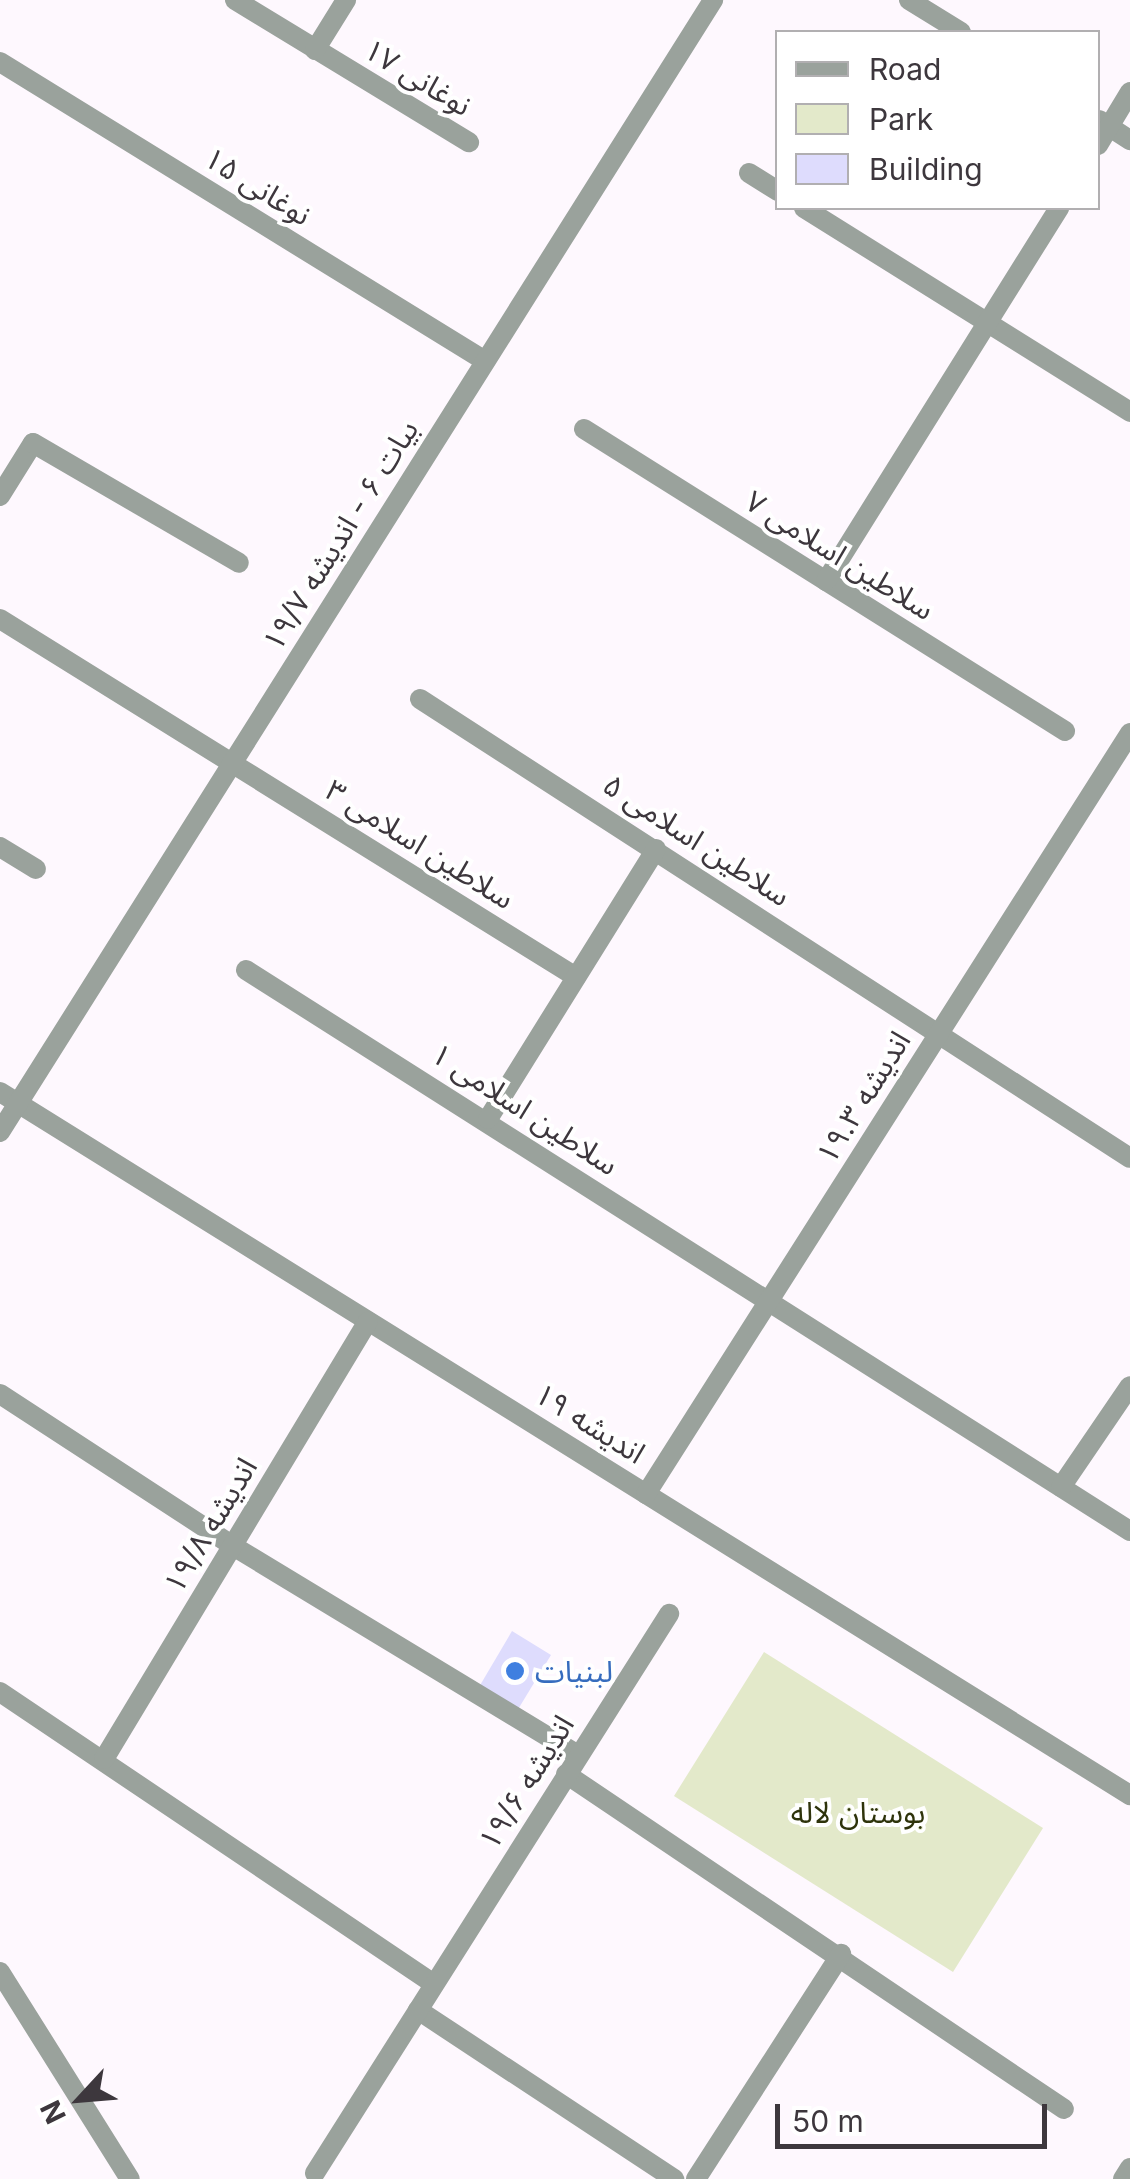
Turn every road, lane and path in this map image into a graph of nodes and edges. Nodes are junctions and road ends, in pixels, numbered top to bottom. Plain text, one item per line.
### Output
1 (235, 0) edge
2 (346, 0) edge
3 (713, 0) edge
4 (910, 0) edge
5 (958, 30) edge
6 (316, 50) junction
7 (0, 62) edge
8 (1130, 92) edge
9 (1103, 123) edge
10 (1130, 140) edge
11 (468, 142) dead end
12 (749, 173) dead end
13 (775, 189) edge
14 (807, 210) edge
15 (1057, 210) edge
16 (987, 322) junction
17 (485, 361) junction
18 (1130, 412) edge
19 (584, 429) dead end
20 (0, 496) edge
21 (239, 563) dead end
22 (826, 582) junction
23 (0, 619) edge
24 (420, 699) dead end
25 (1065, 731) dead end
26 (1130, 733) edge
27 (1123, 760) edge
28 (233, 762) junction
29 (0, 847) edge
30 (656, 848) junction
31 (36, 868) dead end
32 (246, 970) dead end
33 (576, 977) junction
34 (940, 1033) junction
35 (9, 1097) edge
36 (488, 1119) junction
37 (0, 1132) edge
38 (1130, 1158) edge
39 (768, 1302) junction
40 (368, 1322) junction
41 (1130, 1386) edge
42 (0, 1394) edge
43 (1061, 1487) junction
44 (646, 1494) junction
45 (1130, 1532) edge
46 (232, 1546) junction
47 (669, 1614) dead end
48 (0, 1692) edge
49 (578, 1755) junction
50 (104, 1759) junction
51 (566, 1774) junction
52 (1130, 1795) edge
53 (841, 1954) junction
54 (0, 1972) edge
55 (434, 1984) junction
56 (418, 2010) junction
57 (1064, 2109) dead end
58 (1130, 2168) edge
59 (315, 2173) dead end
60 (130, 2179) edge
61 (674, 2179) edge
62 (696, 2179) edge
63 (1123, 2179) edge

1 - 6 street, نوغانی ۱۷
2 - 6 street
3 - 17 street, بیات ۶ - اندیشه ۱۹/۷
4 - 5 street
6 - 11 street, نوغانی ۱۷
7 - 17 street, نوغانی ۱۵
8 - 9 street
9 - 10 street
12 - 13 street
14 - 16 street
15 - 16 street
16 - 18 street
16 - 22 street
17 - 28 street, بیات ۶ - اندیشه ۱۹/۷
19 - 22 street, سلاطین اسلامی ۷
20 - 21 street
22 - 25 street, سلاطین اسلامی ۷
23 - 28 street, سلاطین اسلامی ۳
24 - 30 street, سلاطین اسلامی ۵
26 - 27 street, اندیشه ۱۹.۳
27 - 34 street, اندیشه ۱۹.۳
28 - 33 street, سلاطین اسلامی ۳
28 - 35 street, بیات ۶ - اندیشه ۱۹/۷
29 - 31 street
30 - 33 street
30 - 34 street, سلاطین اسلامی ۵
32 - 36 street, سلاطین اسلامی ۱
33 - 36 street
34 - 38 street, سلاطین اسلامی ۵
34 - 39 street, اندیشه ۱۹.۳
35 - 37 street, بیات ۶ - اندیشه ۱۹/۷
35 - 40 street, اندیشه ۱۹
36 - 39 street, سلاطین اسلامی ۱
39 - 43 street, سلاطین اسلامی ۱
39 - 44 street, اندیشه ۱۹.۳
40 - 44 street, اندیشه ۱۹
40 - 46 street, اندیشه ۱۹/۸
41 - 43 street
42 - 46 street
43 - 45 street, سلاطین اسلامی ۱
44 - 52 street, اندیشه ۱۹
46 - 49 street
46 - 50 street, اندیشه ۱۹/۸
47 - 49 street, اندیشه ۱۹/۶
48 - 50 street
49 - 51 street, اندیشه ۱۹/۶
50 - 55 street
51 - 53 street
51 - 55 street, اندیشه ۱۹/۶
53 - 57 street
53 - 62 street
54 - 60 street
55 - 56 street, اندیشه ۱۹/۶
56 - 59 street, اندیشه ۱۹/۶
56 - 61 street
58 - 63 street

